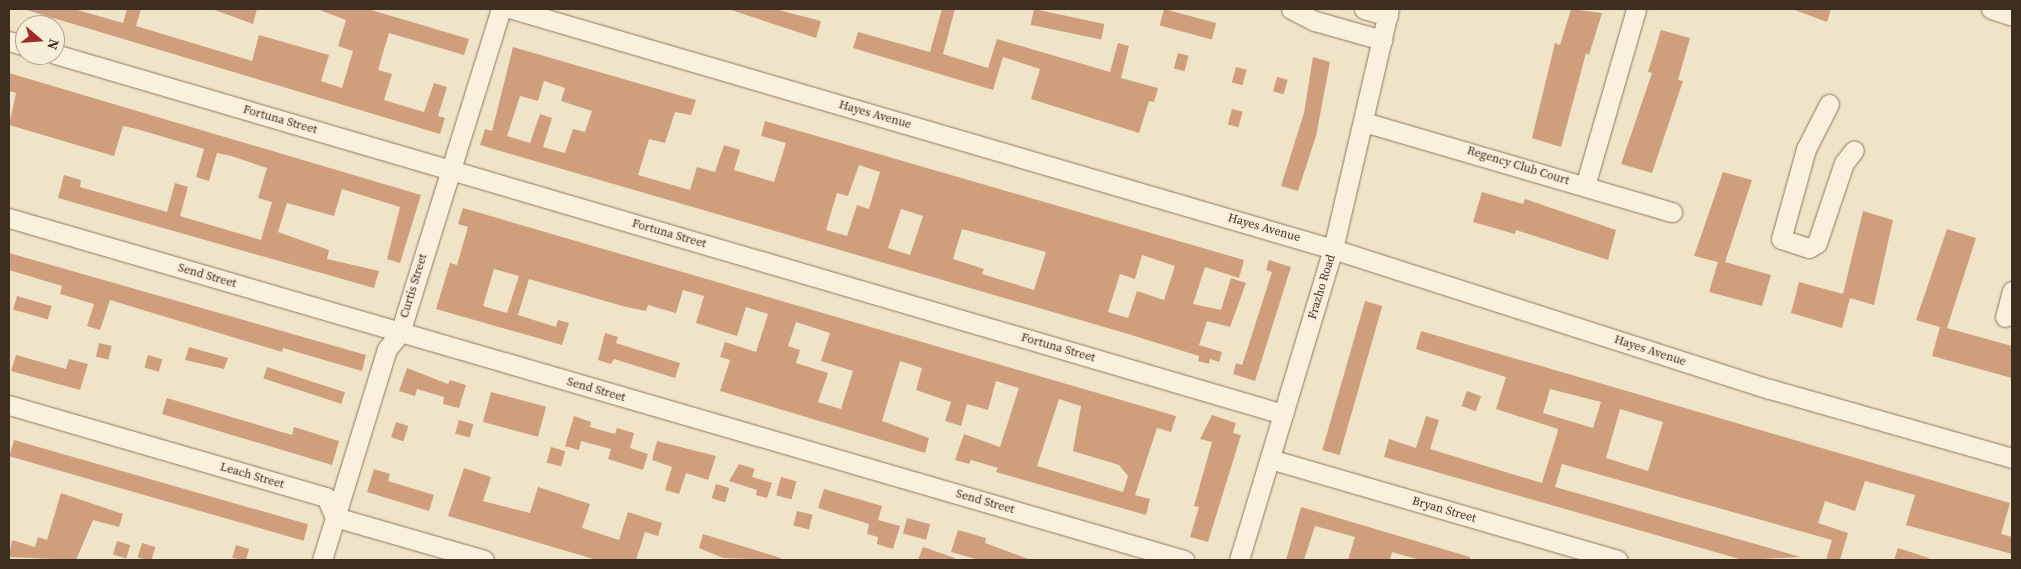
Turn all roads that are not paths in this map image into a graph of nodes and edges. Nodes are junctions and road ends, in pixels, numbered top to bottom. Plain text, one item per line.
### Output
1 (501, 9) edge
2 (512, 9) edge
3 (1291, 9) edge
4 (1364, 9) edge
5 (1636, 9) edge
6 (1990, 9) edge
7 (1388, 12) edge
8 (2012, 16) edge
9 (1382, 40) junction
10 (65, 57) edge
11 (1829, 104) dead end
12 (1364, 122) junction
13 (1854, 150) dead end
14 (450, 170) junction
15 (1585, 186) junction
16 (1672, 212) dead end
17 (9, 218) edge
18 (1333, 249) junction
19 (2012, 291) edge
20 (2005, 316) dead end
21 (400, 333) junction
22 (9, 405) edge
23 (1283, 414) junction
24 (2012, 458) edge
25 (1270, 459) junction
26 (335, 517) junction
27 (322, 560) edge
28 (484, 560) edge
29 (1184, 560) edge
30 (1239, 560) edge
31 (1618, 560) edge

1 - 14 street, Curtis Street
2 - 18 street, Hayes Avenue
3 - 9 street
4 - 7 street
5 - 15 street
6 - 8 street
7 - 9 street, Frazho Road
9 - 12 street, Frazho Road
10 - 14 street, Fortuna Street
11 - 13 street
12 - 15 street, Regency Club Court
12 - 18 street, Frazho Road
14 - 21 street, Curtis Street
14 - 23 street, Fortuna Street
15 - 16 street, Regency Club Court
17 - 21 street, Send Street
18 - 23 street, Frazho Road
18 - 24 street, Hayes Avenue
19 - 20 street
21 - 26 street, Curtis Street
21 - 29 street, Send Street
22 - 26 street, Leach Street
23 - 25 street, Frazho Road
25 - 30 street, Frazho Road
25 - 31 street, Bryan Street
26 - 27 street, Curtis Street
26 - 28 street

